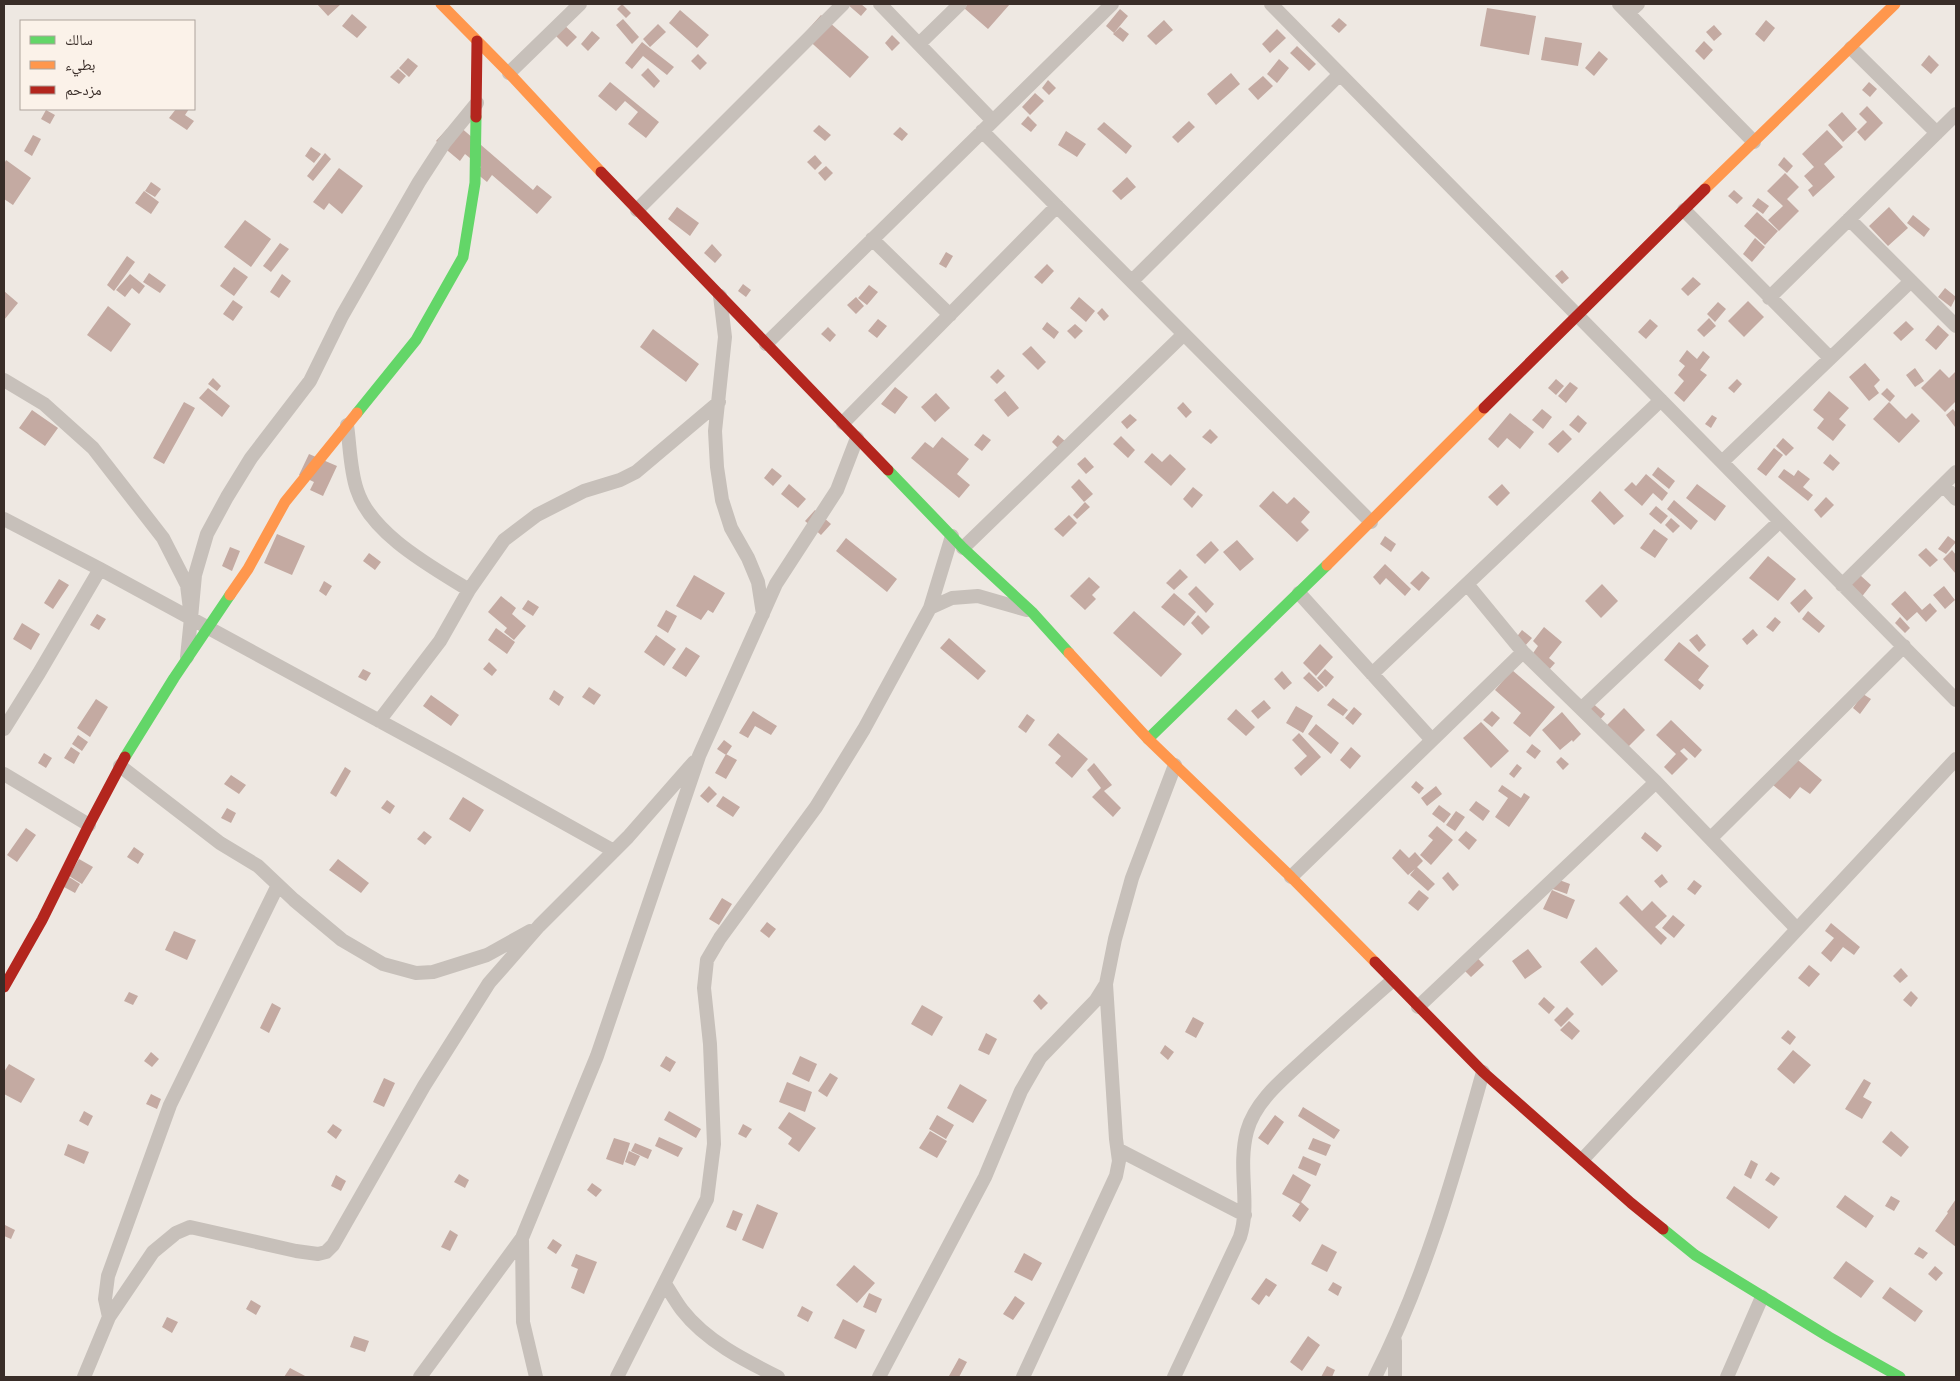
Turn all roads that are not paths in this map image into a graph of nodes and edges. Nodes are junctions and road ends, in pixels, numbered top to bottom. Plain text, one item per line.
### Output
1 (441, 4) edge
2 (580, 4) edge
3 (843, 4) edge
4 (880, 4) edge
5 (960, 4) edge
6 (1112, 4) edge
7 (1271, 4) edge
8 (1895, 4) edge
9 (1628, 7) edge
10 (477, 42) junction
11 (919, 44) junction
12 (1851, 48) junction
13 (509, 73) junction
14 (1340, 74) junction
15 (477, 103) junction
16 (1956, 114) edge
17 (993, 121) junction
18 (982, 131) junction
19 (1936, 133) junction
20 (1754, 142) junction
21 (1057, 206) junction
22 (637, 210) junction
23 (1684, 210) junction
24 (1849, 219) junction
25 (872, 239) junction
26 (1132, 281) junction
27 (1911, 281) junction
28 (720, 296) junction
29 (1769, 298) junction
30 (950, 315) junction
31 (1578, 316) junction
32 (1956, 326) edge
33 (1184, 334) junction
34 (766, 344) junction
35 (1830, 358) junction
36 (4, 380) edge
37 (1661, 400) junction
38 (719, 402) junction
39 (843, 423) junction
40 (348, 425) junction
41 (857, 438) junction
42 (1722, 462) junction
43 (1956, 472) edge
44 (1942, 485) junction
45 (1956, 499) edge
46 (4, 519) edge
47 (1371, 522) junction
48 (1779, 522) junction
49 (952, 536) junction
50 (963, 548) junction
51 (100, 569) junction
52 (1467, 584) junction
53 (1842, 584) junction
54 (469, 590) junction
55 (1299, 593) junction
56 (930, 608) junction
57 (1032, 612) junction
58 (763, 614) junction
59 (191, 618) junction
60 (209, 628) junction
61 (1904, 646) junction
62 (1523, 652) junction
63 (187, 660) junction
64 (1372, 674) junction
65 (1956, 700) edge
66 (1582, 708) junction
67 (379, 721) junction
68 (4, 729) edge
69 (1148, 739) junction
70 (1432, 740) junction
71 (699, 756) junction
72 (1956, 759) edge
73 (1174, 765) junction
74 (120, 766) junction
75 (4, 774) edge
76 (1656, 782) junction
77 (89, 825) junction
78 (1710, 838) junction
79 (614, 851) junction
80 (1291, 877) junction
81 (278, 885) junction
82 (539, 926) junction
83 (1797, 929) junction
84 (1392, 981) junction
85 (1106, 984) junction
86 (4, 987) edge
87 (1418, 1007) junction
88 (1483, 1072) junction
89 (1119, 1150) junction
90 (1582, 1159) junction
91 (1245, 1214) junction
92 (522, 1238) junction
93 (665, 1284) junction
94 (1762, 1297) junction
95 (109, 1317) junction
96 (1395, 1338) junction
97 (84, 1377) edge
98 (420, 1377) edge
99 (536, 1377) edge
100 (617, 1377) edge
101 (778, 1377) edge
102 (879, 1377) edge
103 (1023, 1377) edge
104 (1174, 1377) edge
105 (1374, 1377) edge
106 (1395, 1377) edge
107 (1727, 1377) edge
108 (1900, 1377) edge

1 - 10 street
2 - 13 street
3 - 22 street
4 - 11 street
5 - 11 street
6 - 17 street
7 - 14 street
8 - 12 street
9 - 20 street
10 - 13 street
10 - 15 street
11 - 17 street
12 - 19 street
12 - 20 street
13 - 22 street
14 - 26 street
14 - 31 street
15 - 40 street
15 - 59 street
16 - 19 street
17 - 18 street
18 - 21 street
18 - 25 street
19 - 24 street
20 - 23 street
21 - 26 street
21 - 30 street
22 - 28 street
23 - 29 street
23 - 31 street
24 - 27 street
24 - 29 street
25 - 30 street
25 - 34 street
26 - 33 street
27 - 32 street
27 - 35 street
28 - 34 street
28 - 38 street
29 - 35 street
30 - 39 street
31 - 37 street
31 - 47 street
33 - 47 street
33 - 50 street
34 - 39 street
35 - 42 street
36 - 59 street
37 - 42 street
37 - 52 street
38 - 54 street
38 - 58 street
39 - 41 street
40 - 54 street
40 - 60 street
41 - 49 street
41 - 58 street
42 - 48 street
43 - 44 street
44 - 45 street
44 - 53 street
46 - 51 street
47 - 55 street
48 - 53 street
48 - 66 street
49 - 50 street
49 - 56 street
50 - 57 street
51 - 59 street
51 - 68 street
52 - 62 street
52 - 64 street
53 - 61 street
54 - 67 street
55 - 64 street
55 - 69 street
56 - 57 street
56 - 93 street
57 - 69 street
58 - 71 street
59 - 60 street
59 - 63 street
60 - 63 street
60 - 67 street
61 - 65 street
61 - 78 street
62 - 66 street
62 - 70 street
63 - 74 street
64 - 70 street
66 - 76 street
67 - 79 street
69 - 73 street
70 - 80 street
71 - 79 street
71 - 92 street
72 - 83 street
73 - 80 street
73 - 85 street
74 - 77 street
74 - 81 street
75 - 77 street
76 - 78 street
76 - 87 street
77 - 86 street
78 - 83 street
79 - 82 street
80 - 84 street
81 - 82 street
81 - 95 street
82 - 95 street
83 - 90 street
84 - 87 street
84 - 91 street
85 - 89 street
85 - 102 street
87 - 88 street
88 - 90 street
88 - 96 street
89 - 91 street
89 - 103 street
90 - 94 street
91 - 104 street
92 - 98 street
92 - 99 street
93 - 100 street
93 - 101 street
94 - 107 street
94 - 108 street
95 - 97 street
96 - 105 street
96 - 106 street

